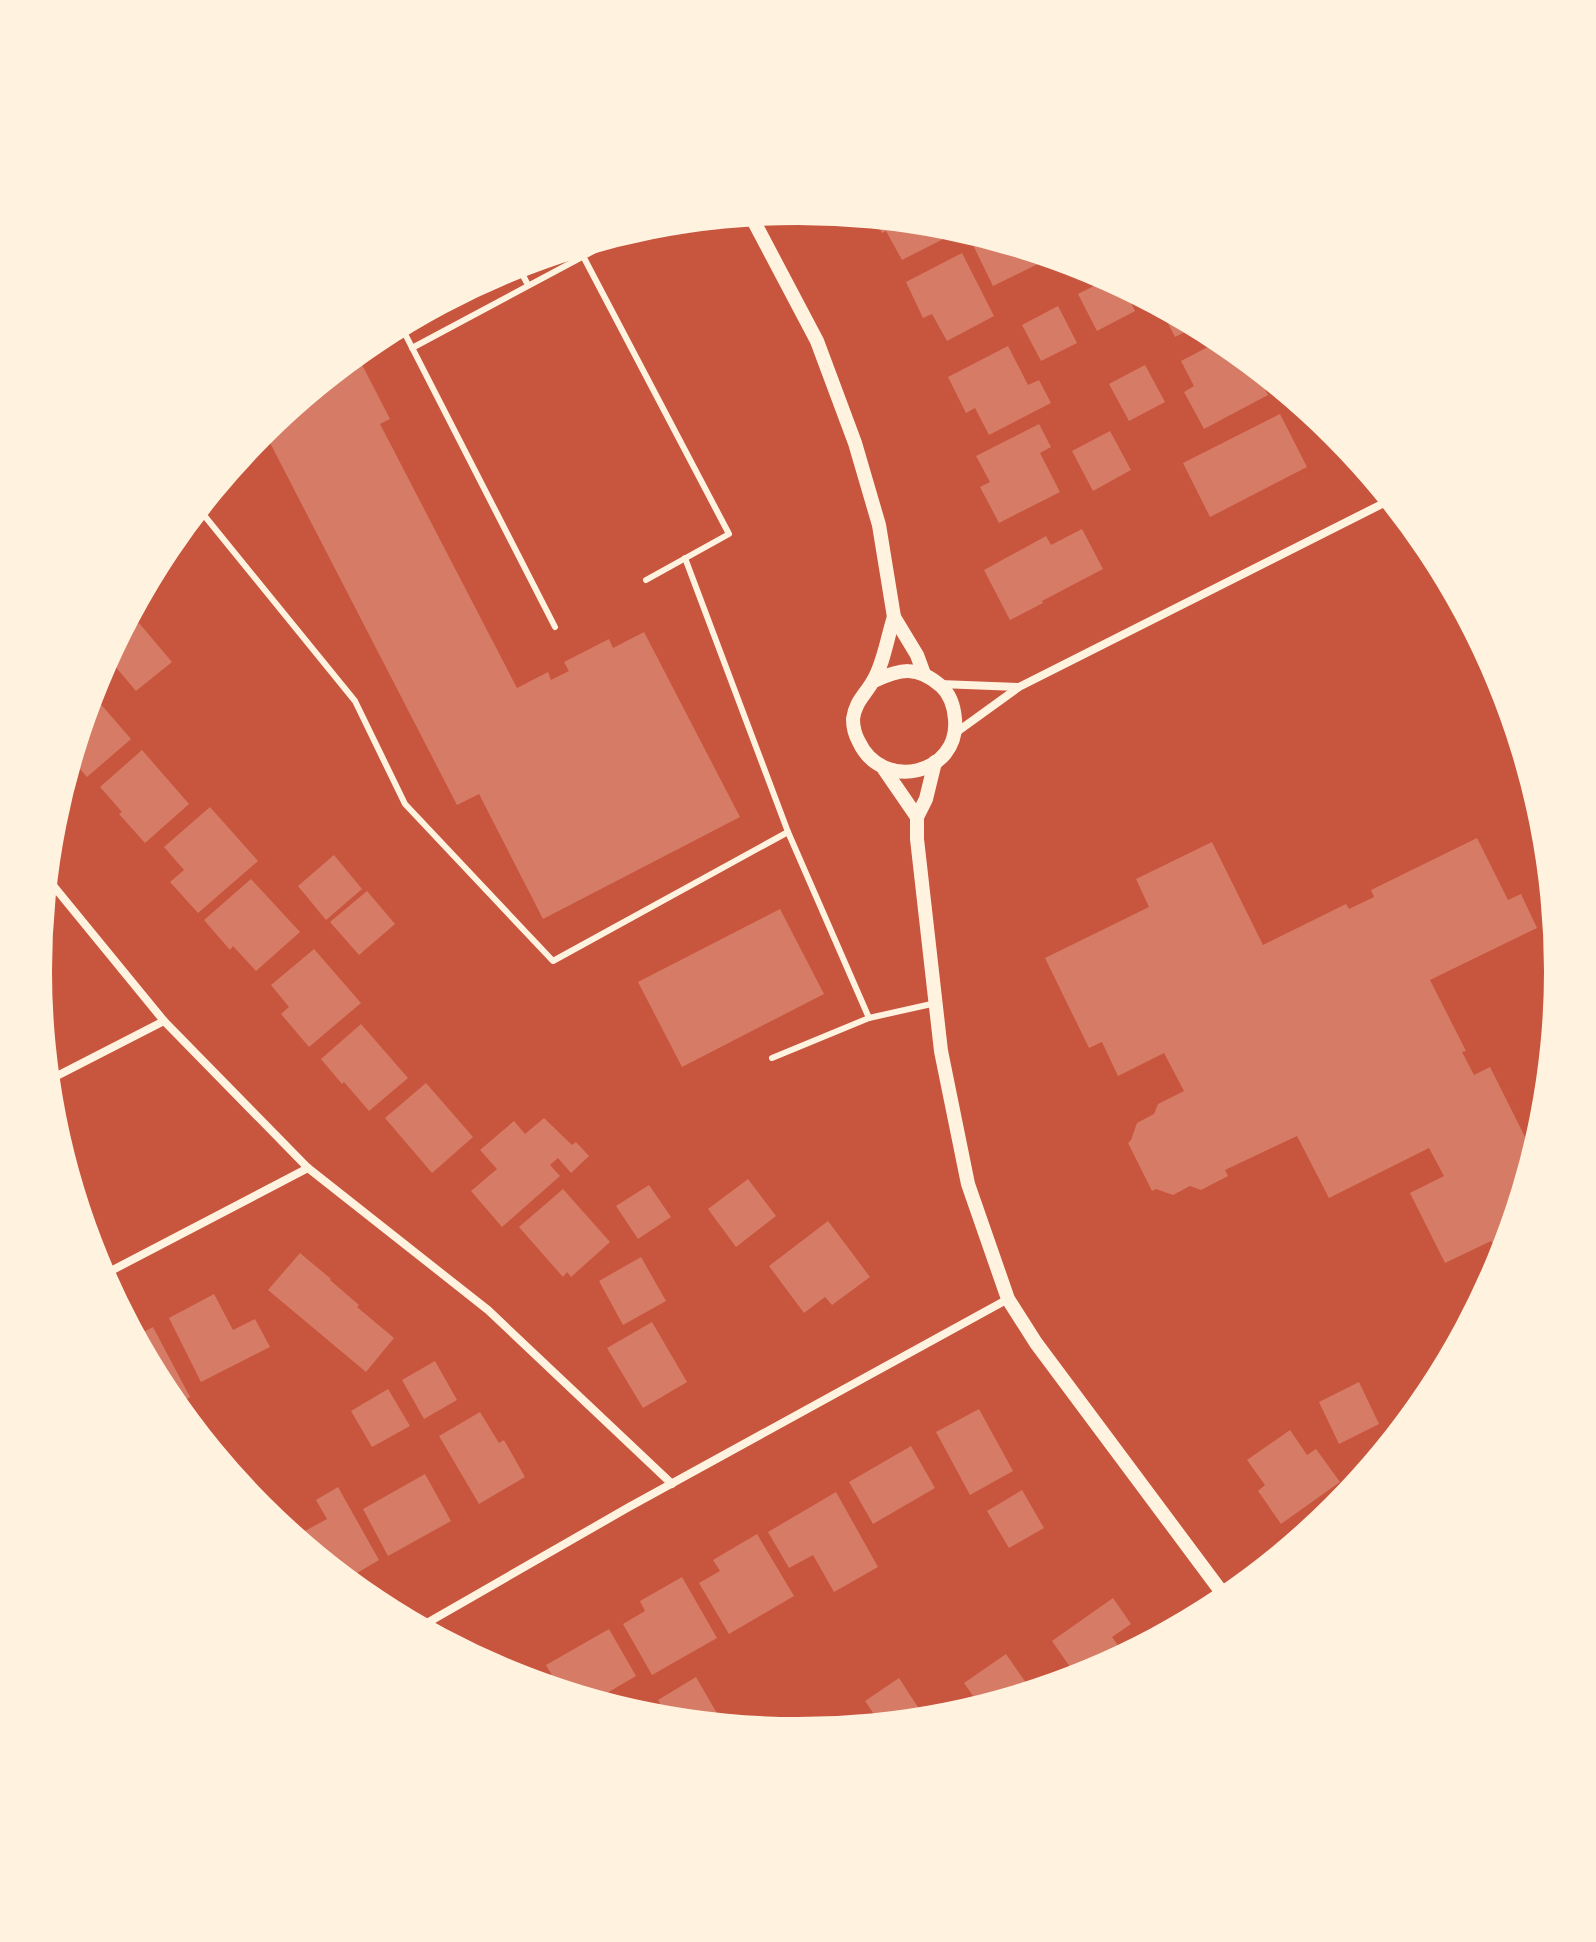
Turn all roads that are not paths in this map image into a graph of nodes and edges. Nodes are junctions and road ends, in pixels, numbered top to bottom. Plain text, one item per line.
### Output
1 (757, 227) edge
2 (583, 256) edge
3 (578, 259) edge
4 (524, 278) edge
5 (528, 285) junction
6 (406, 337) edge
7 (412, 348) junction
8 (1380, 505) edge
9 (206, 517) edge
10 (685, 558) junction
11 (646, 580) dead end
12 (894, 617) junction
13 (555, 627) dead end
14 (924, 674) junction
15 (874, 681) junction
16 (939, 684) junction
17 (1019, 687) junction
18 (953, 735) junction
19 (935, 762) junction
20 (884, 769) junction
21 (917, 817) junction
22 (788, 832) junction
23 (57, 890) edge
24 (936, 1003) junction
25 (869, 1018) junction
26 (164, 1021) junction
27 (772, 1058) dead end
28 (59, 1075) edge
29 (308, 1168) junction
30 (115, 1269) edge
31 (1008, 1299) junction
32 (672, 1484) junction
33 (1218, 1587) edge
34 (431, 1620) edge

1 - 12 street
2 - 10 lane
3 - 5 lane
4 - 5 lane
5 - 7 lane
6 - 7 lane
7 - 13 lane
8 - 17 street
9 - 22 lane
10 - 11 lane
10 - 22 lane
12 - 14 street
12 - 15 street
14 - 15 street
14 - 16 street
15 - 20 street
16 - 17 street
16 - 18 street
17 - 18 street
18 - 19 street
19 - 20 street
19 - 21 street
20 - 21 street
21 - 24 street
22 - 25 lane
23 - 26 street
24 - 25 lane
24 - 31 street
25 - 27 lane
26 - 28 street
26 - 29 street
29 - 30 street
29 - 32 street
31 - 32 street
31 - 33 street
32 - 34 street

